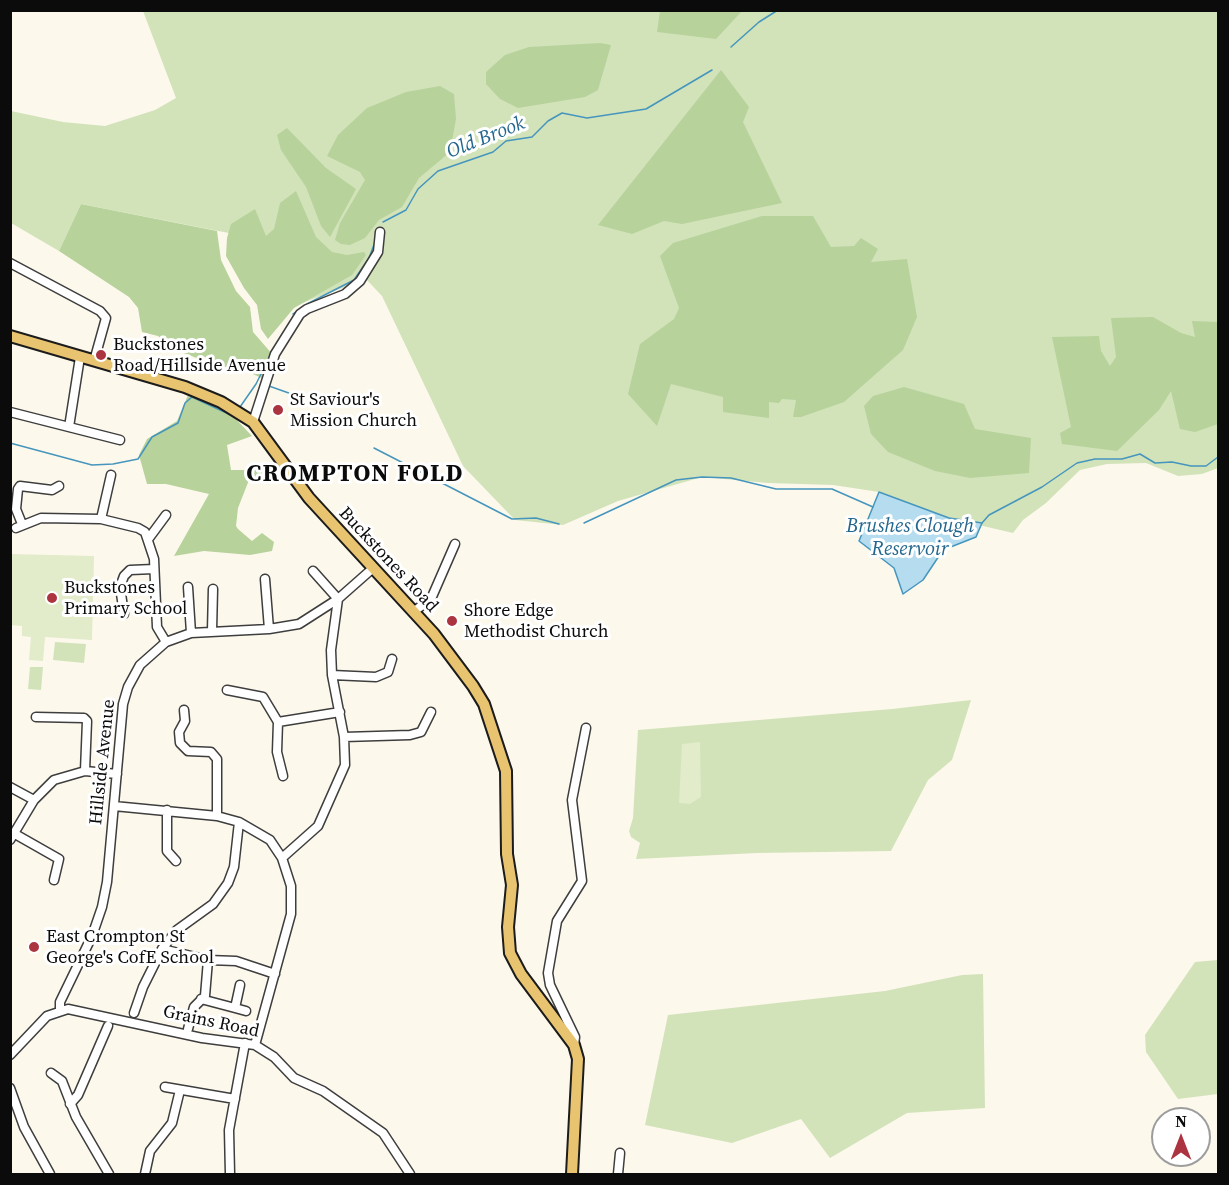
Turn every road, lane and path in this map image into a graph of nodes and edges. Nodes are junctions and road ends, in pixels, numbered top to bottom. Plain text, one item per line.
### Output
1 (380, 232) dead end
2 (10, 263) edge
3 (10, 336) edge
4 (80, 357) junction
5 (94, 361) junction
6 (10, 412) edge
7 (253, 422) junction
8 (69, 427) junction
9 (120, 440) dead end
10 (111, 475) dead end
11 (59, 486) dead end
12 (166, 514) dead end
13 (101, 519) junction
14 (149, 538) junction
15 (455, 544) dead end
16 (154, 569) junction
17 (372, 569) junction
18 (312, 571) dead end
19 (265, 579) dead end
20 (188, 587) dead end
21 (213, 589) dead end
22 (338, 599) junction
23 (321, 612) junction
24 (413, 612) junction
25 (124, 614) dead end
26 (333, 626) junction
27 (269, 629) junction
28 (212, 631) junction
29 (191, 633) junction
30 (166, 642) junction
31 (392, 659) dead end
32 (332, 675) junction
33 (227, 690) dead end
34 (184, 710) dead end
35 (340, 712) junction
36 (431, 712) dead end
37 (42, 719) dead end
38 (278, 722) junction
39 (586, 728) dead end
40 (344, 737) junction
41 (85, 771) junction
42 (117, 774) junction
43 (283, 776) dead end
44 (10, 787) edge
45 (34, 800) junction
46 (114, 806) junction
47 (167, 810) junction
48 (217, 816) junction
49 (239, 822) junction
50 (13, 837) edge
51 (282, 858) junction
52 (176, 861) dead end
53 (54, 880) dead end
54 (162, 949) junction
55 (208, 960) junction
56 (275, 975) junction
57 (240, 985) dead end
58 (201, 999) junction
59 (236, 1008) junction
60 (60, 1009) junction
61 (246, 1011) dead end
62 (134, 1013) dead end
63 (108, 1026) dead end
64 (188, 1029) dead end
65 (245, 1043) junction
66 (255, 1045) junction
67 (574, 1045) junction
68 (10, 1055) edge
69 (51, 1072) dead end
70 (165, 1087) dead end
71 (10, 1088) edge
72 (180, 1090) junction
73 (235, 1099) junction
74 (70, 1104) junction
75 (620, 1153) dead end
76 (50, 1174) edge
77 (109, 1174) edge
78 (145, 1174) edge
79 (230, 1174) edge
80 (410, 1174) edge
81 (572, 1174) edge
82 (618, 1174) edge

1 - 7 street
2 - 5 street
3 - 4 main road, Buckstones Road
4 - 5 main road, Buckstones Road
4 - 8 street
5 - 7 main road, Buckstones Road
6 - 8 street
7 - 17 main road, Buckstones Road
8 - 9 street
10 - 13 street
11 - 13 street
12 - 14 street
13 - 14 street
14 - 16 street
15 - 24 street
16 - 25 street
16 - 30 street
17 - 22 street, Hillside Avenue
17 - 24 main road, Buckstones Road
18 - 22 street
19 - 27 street
20 - 29 street
21 - 28 street
22 - 23 street, Hillside Avenue
22 - 26 street
23 - 26 street
23 - 27 street, Hillside Avenue
24 - 67 main road, Buckstones Road
26 - 32 street
27 - 28 street, Hillside Avenue
28 - 29 street, Hillside Avenue
29 - 30 street, Hillside Avenue
30 - 42 street, Hillside Avenue
31 - 32 street
32 - 35 street
33 - 38 street
34 - 48 street
35 - 38 street
35 - 40 street
36 - 40 street
37 - 41 street
38 - 43 street
39 - 67 street
40 - 51 street
41 - 42 street
41 - 45 street
42 - 46 street, Hillside Avenue
44 - 45 street
45 - 50 street
46 - 47 street
46 - 60 street, Hillside Avenue
47 - 48 street
47 - 52 street
48 - 49 street
49 - 51 street
49 - 54 street
50 - 53 street
51 - 56 street
54 - 55 street
54 - 62 street
55 - 56 street
55 - 58 street
56 - 66 street
57 - 59 street
58 - 59 street
58 - 64 street
59 - 61 street
60 - 65 street, Grains Road
60 - 68 street
63 - 74 street
65 - 66 street, Grains Road
65 - 73 street
66 - 80 street, Grains Road
67 - 81 main road, Buckstones Road
69 - 74 street
70 - 72 street
71 - 76 street
72 - 73 street
72 - 78 street
73 - 79 street
74 - 77 street
75 - 82 street

